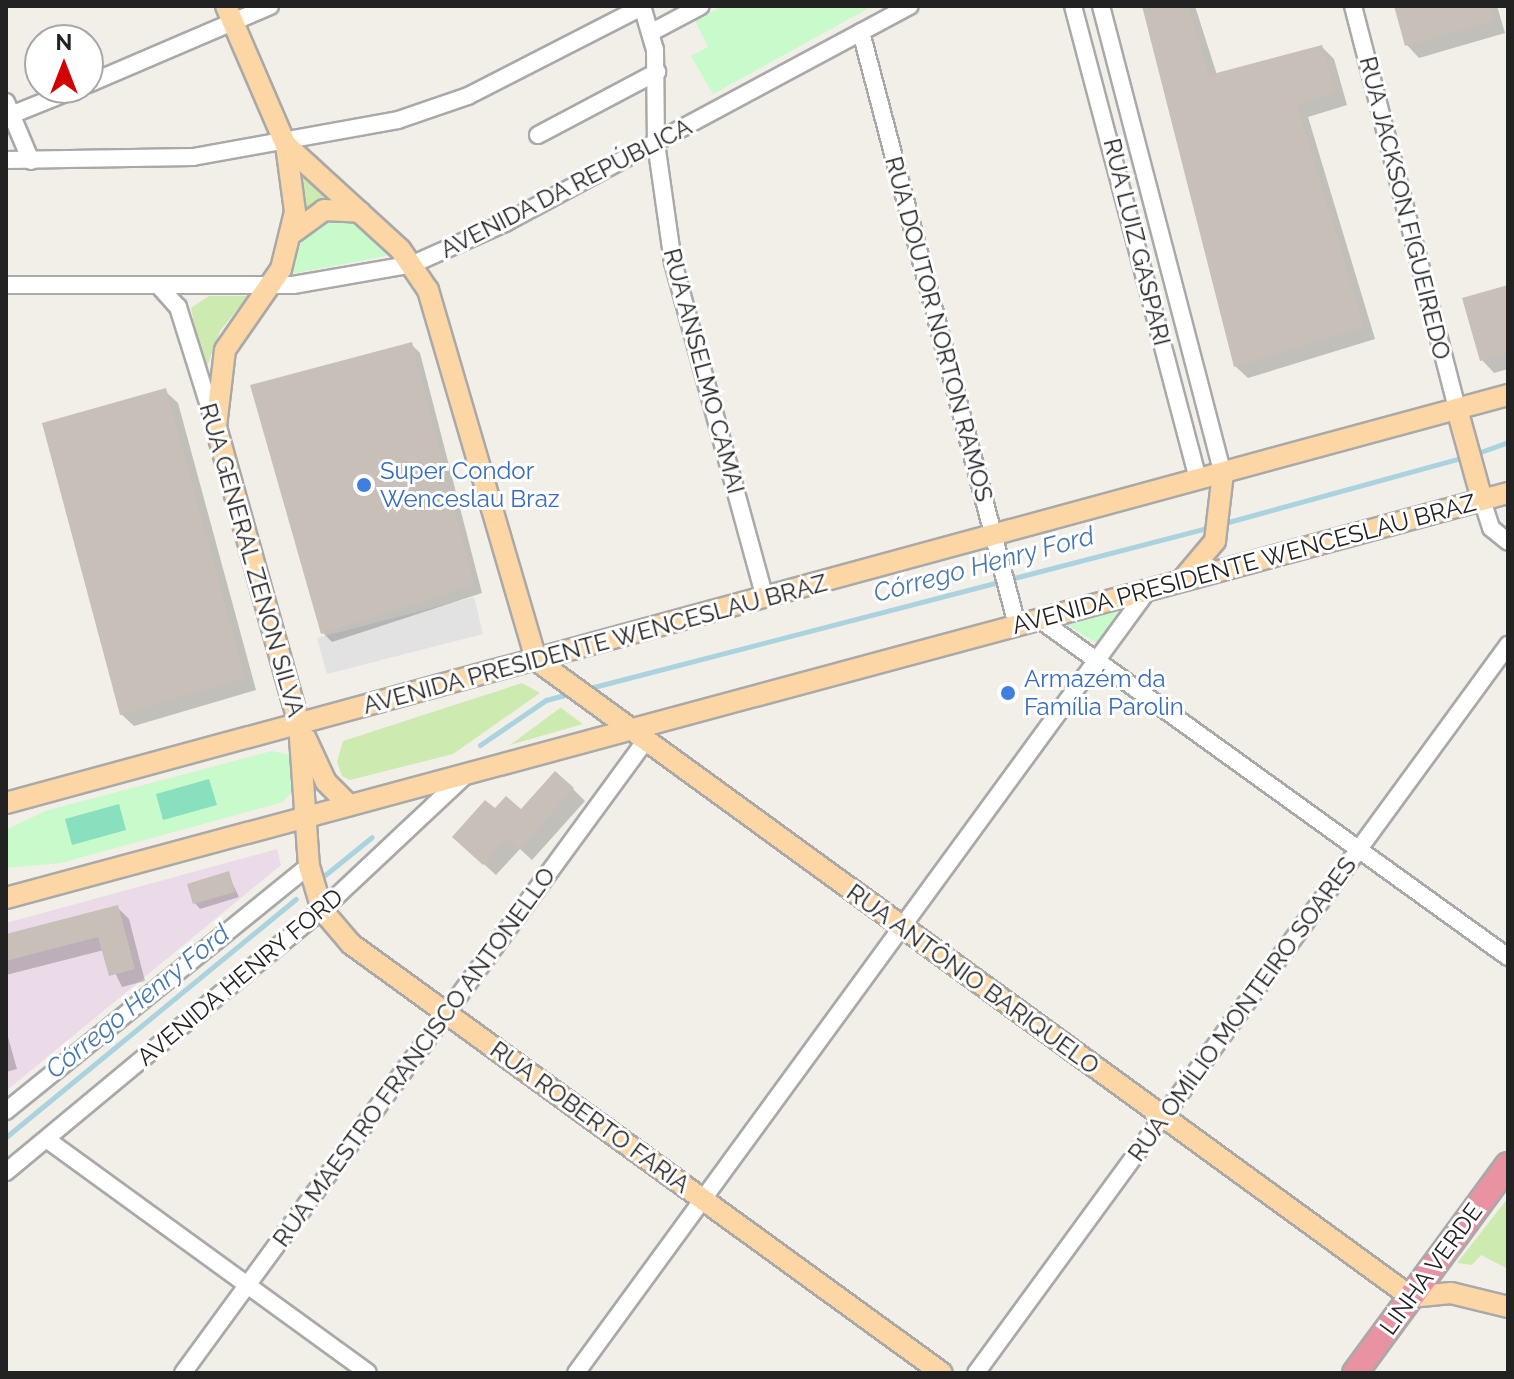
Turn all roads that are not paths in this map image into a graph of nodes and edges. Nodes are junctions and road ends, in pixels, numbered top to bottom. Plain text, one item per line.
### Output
1 (270, 6) edge
2 (642, 6) edge
3 (701, 6) edge
4 (909, 6) edge
5 (1073, 6) edge
6 (1101, 6) edge
7 (1353, 6) edge
8 (230, 16) edge
9 (652, 32) junction
10 (861, 32) junction
11 (657, 72) junction
12 (104, 76) edge
13 (29, 104) edge
14 (8, 111) edge
15 (538, 135) dead end
16 (656, 143) junction
17 (286, 145) junction
18 (6, 160) edge
19 (31, 161) junction
20 (360, 212) junction
21 (294, 232) junction
22 (413, 264) junction
23 (6, 285) edge
24 (158, 285) junction
25 (207, 285) junction
26 (271, 285) junction
27 (178, 307) junction
28 (1508, 395) edge
29 (1459, 417) junction
30 (216, 427) junction
31 (1224, 478) junction
32 (1198, 479) junction
33 (1479, 492) junction
34 (1508, 493) edge
35 (1508, 542) edge
36 (995, 543) junction
37 (1180, 581) junction
38 (1148, 590) junction
39 (765, 598) junction
40 (1039, 619) junction
41 (1017, 625) junction
42 (1508, 645) edge
43 (536, 660) junction
44 (1098, 660) junction
45 (299, 724) junction
46 (638, 735) junction
47 (467, 774) junction
48 (6, 803) edge
49 (349, 805) junction
50 (305, 817) junction
51 (1359, 849) junction
52 (309, 866) junction
53 (6, 898) edge
54 (322, 910) junction
55 (902, 927) junction
56 (1508, 957) edge
57 (446, 1013) junction
58 (6, 1111) edge
59 (1163, 1117) junction
60 (49, 1141) junction
61 (1508, 1165) edge
62 (6, 1172) edge
63 (703, 1199) junction
64 (247, 1285) junction
65 (1411, 1297) junction
66 (1508, 1307) edge
67 (183, 1373) edge
68 (368, 1373) edge
69 (576, 1373) edge
70 (942, 1373) edge
71 (976, 1373) edge
72 (1355, 1373) edge

1 - 8 street
2 - 9 street, RUA ANSELMO CAMAI
2 - 17 street
3 - 9 street
4 - 10 street, AVENIDA DA REPÚBLICA
5 - 32 street, RUA LUIZ GASPARI
6 - 31 street, RUA LUIZ GASPARI
7 - 29 street, RUA JACKSON FIGUEIREDO
8 - 12 street
8 - 17 main road
9 - 11 street, RUA ANSELMO CAMAI
10 - 16 street, AVENIDA DA REPÚBLICA
10 - 36 street, RUA DOUTOR NORTON RAMOS
11 - 15 street
11 - 16 street, RUA ANSELMO CAMAI
13 - 14 street
14 - 19 street
16 - 22 street, AVENIDA DA REPÚBLICA
16 - 39 street, RUA ANSELMO CAMAI
17 - 19 street
17 - 20 main road
17 - 21 main road
18 - 19 street
20 - 21 main road
20 - 22 main road
21 - 26 main road
22 - 26 street, AVENIDA DA REPÚBLICA
22 - 43 main road
23 - 24 street, AVENIDA DA REPÚBLICA
24 - 25 street, AVENIDA DA REPÚBLICA
24 - 27 street, RUA GENERAL ZENON SILVA
25 - 26 street, AVENIDA DA REPÚBLICA
25 - 27 street
26 - 30 main road
27 - 30 street, RUA GENERAL ZENON SILVA
28 - 29 main road, AVENIDA PRESIDENTE WENCESLAU BRAZ
29 - 31 main road, AVENIDA PRESIDENTE WENCESLAU BRAZ
29 - 33 main road
30 - 45 main road, RUA GENERAL ZENON SILVA
31 - 32 main road, AVENIDA PRESIDENTE WENCESLAU BRAZ
31 - 37 main road
32 - 36 main road, AVENIDA PRESIDENTE WENCESLAU BRAZ
33 - 34 main road, AVENIDA PRESIDENTE WENCESLAU BRAZ
33 - 35 street
33 - 37 main road, AVENIDA PRESIDENTE WENCESLAU BRAZ
36 - 39 main road, AVENIDA PRESIDENTE WENCESLAU BRAZ
36 - 41 street, RUA DOUTOR NORTON RAMOS
37 - 38 main road, AVENIDA PRESIDENTE WENCESLAU BRAZ
38 - 40 main road, AVENIDA PRESIDENTE WENCESLAU BRAZ
38 - 44 street
39 - 43 main road, AVENIDA PRESIDENTE WENCESLAU BRAZ
40 - 41 main road, AVENIDA PRESIDENTE WENCESLAU BRAZ
40 - 44 street
41 - 46 main road, AVENIDA PRESIDENTE WENCESLAU BRAZ
42 - 51 street, RUA OMÍLIO MONTEIRO SOARES
43 - 45 main road, AVENIDA PRESIDENTE WENCESLAU BRAZ
43 - 46 main road, RUA ANTÔNIO BARIQUELO
44 - 51 street
44 - 55 street
45 - 48 main road, AVENIDA PRESIDENTE WENCESLAU BRAZ
45 - 49 main road
45 - 50 main road, RUA GENERAL ZENON SILVA
46 - 47 main road, AVENIDA PRESIDENTE WENCESLAU BRAZ
46 - 55 main road, RUA ANTÔNIO BARIQUELO
46 - 57 street, RUA MAESTRO FRANCISCO ANTONELLO
47 - 49 main road, AVENIDA PRESIDENTE WENCESLAU BRAZ
47 - 54 street, AVENIDA HENRY FORD
49 - 50 main road, AVENIDA PRESIDENTE WENCESLAU BRAZ
50 - 52 main road, RUA ROBERTO FARIA
50 - 53 main road, AVENIDA PRESIDENTE WENCESLAU BRAZ
51 - 56 street
51 - 59 street, RUA OMÍLIO MONTEIRO SOARES
52 - 54 main road, RUA ROBERTO FARIA
52 - 58 street, AVENIDA HENRY FORD
54 - 57 main road, RUA ROBERTO FARIA
54 - 60 street, AVENIDA HENRY FORD
55 - 59 main road, RUA ANTÔNIO BARIQUELO
55 - 63 street
57 - 63 main road, RUA ROBERTO FARIA
57 - 64 street, RUA MAESTRO FRANCISCO ANTONELLO
59 - 65 main road, RUA ANTÔNIO BARIQUELO
59 - 71 street, RUA OMÍLIO MONTEIRO SOARES
60 - 62 street, AVENIDA HENRY FORD
60 - 64 street
61 - 65 highway, LINHA VERDE
63 - 69 street
63 - 70 main road, RUA ROBERTO FARIA
64 - 67 street, RUA MAESTRO FRANCISCO ANTONELLO
64 - 68 street
65 - 66 main road
65 - 72 highway, LINHA VERDE

